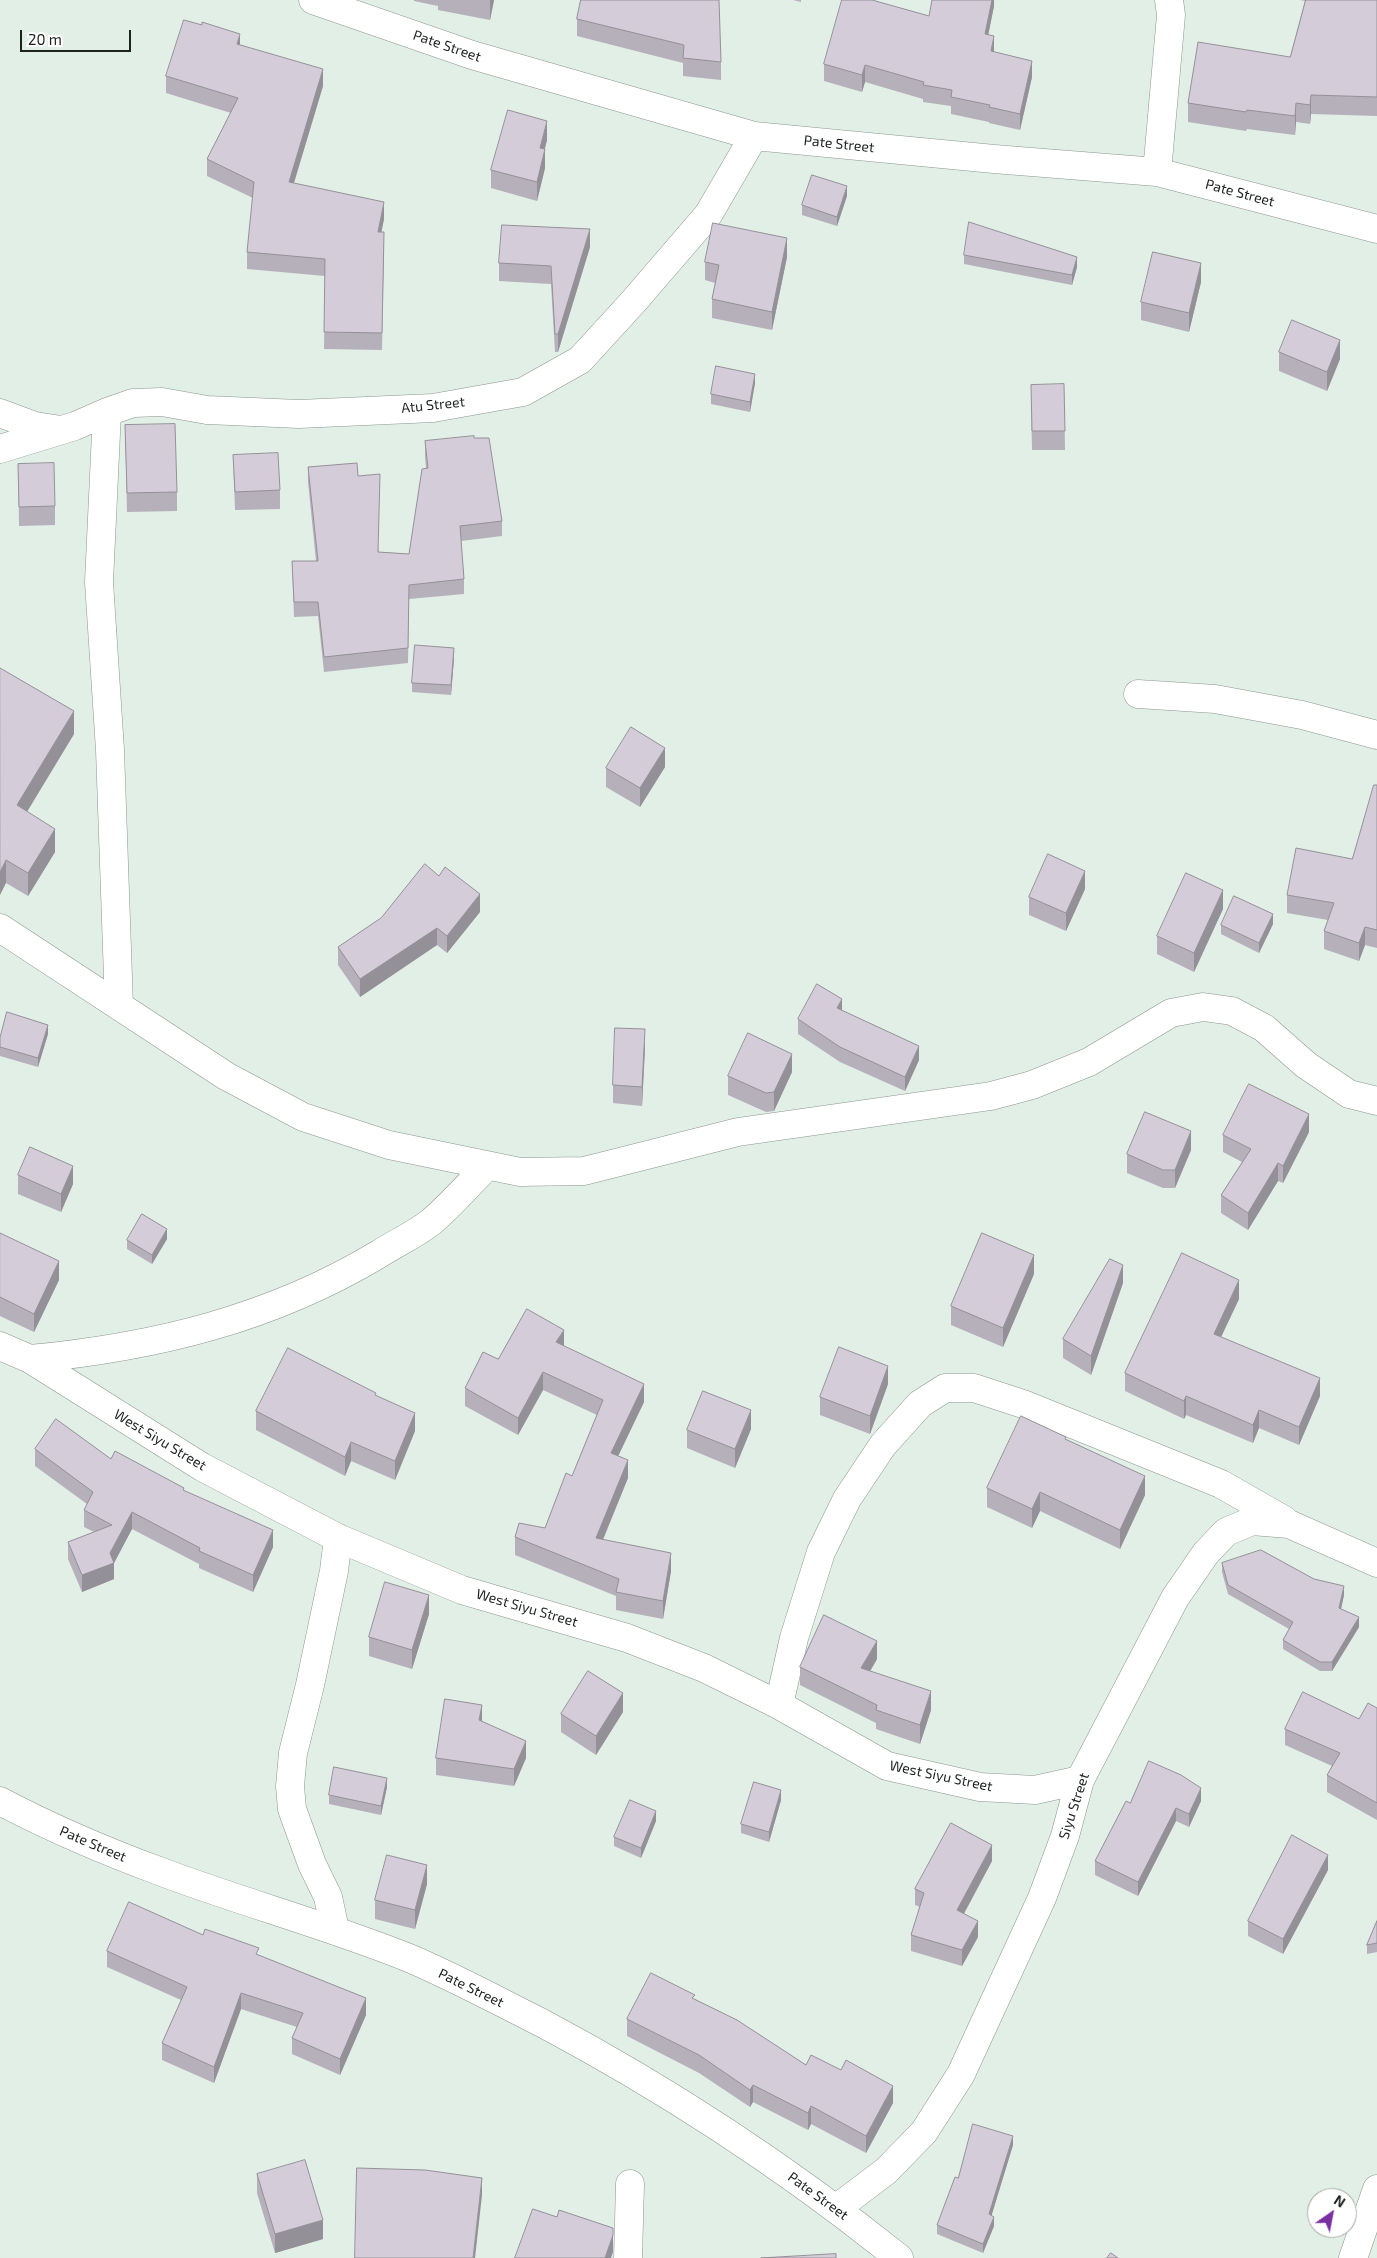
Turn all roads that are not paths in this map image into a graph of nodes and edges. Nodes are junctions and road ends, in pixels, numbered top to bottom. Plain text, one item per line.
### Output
1 (313, 0) edge
2 (1169, 0) edge
3 (754, 136) junction
4 (1157, 172) junction
5 (1377, 229) edge
6 (0, 412) edge
7 (107, 412) junction
8 (61, 430) junction
9 (0, 449) edge
10 (1138, 694) dead end
11 (1377, 735) edge
12 (0, 928) edge
13 (118, 1006) junction
14 (1377, 1101) edge
15 (487, 1166) junction
16 (0, 1346) edge
17 (30, 1359) junction
18 (1289, 1524) junction
19 (338, 1538) junction
20 (1377, 1563) edge
21 (779, 1705) junction
22 (1080, 1780) junction
23 (0, 1802) edge
24 (335, 1930) junction
25 (630, 2184) dead end
26 (1377, 2189) edge
27 (837, 2208) junction
28 (628, 2258) edge
29 (899, 2258) edge
30 (1353, 2258) edge

1 - 3 street, Pate Street
2 - 4 street
3 - 4 street, Pate Street
3 - 7 street, Atu Street
4 - 5 street, Pate Street
6 - 8 street
7 - 8 street, Atu Street
7 - 13 street
8 - 9 street, Atu Street
10 - 11 street
12 - 13 street
13 - 15 street
14 - 15 street
15 - 17 street
16 - 17 street, West Siyu Street
17 - 19 street, West Siyu Street
18 - 20 street, Siyu Street
18 - 21 street
18 - 22 street, Siyu Street
19 - 21 street, West Siyu Street
19 - 24 street
21 - 22 street, West Siyu Street
22 - 27 street, Siyu Street
23 - 24 street, Pate Street
24 - 27 street, Pate Street
25 - 28 street
26 - 30 street
27 - 29 street, Pate Street

